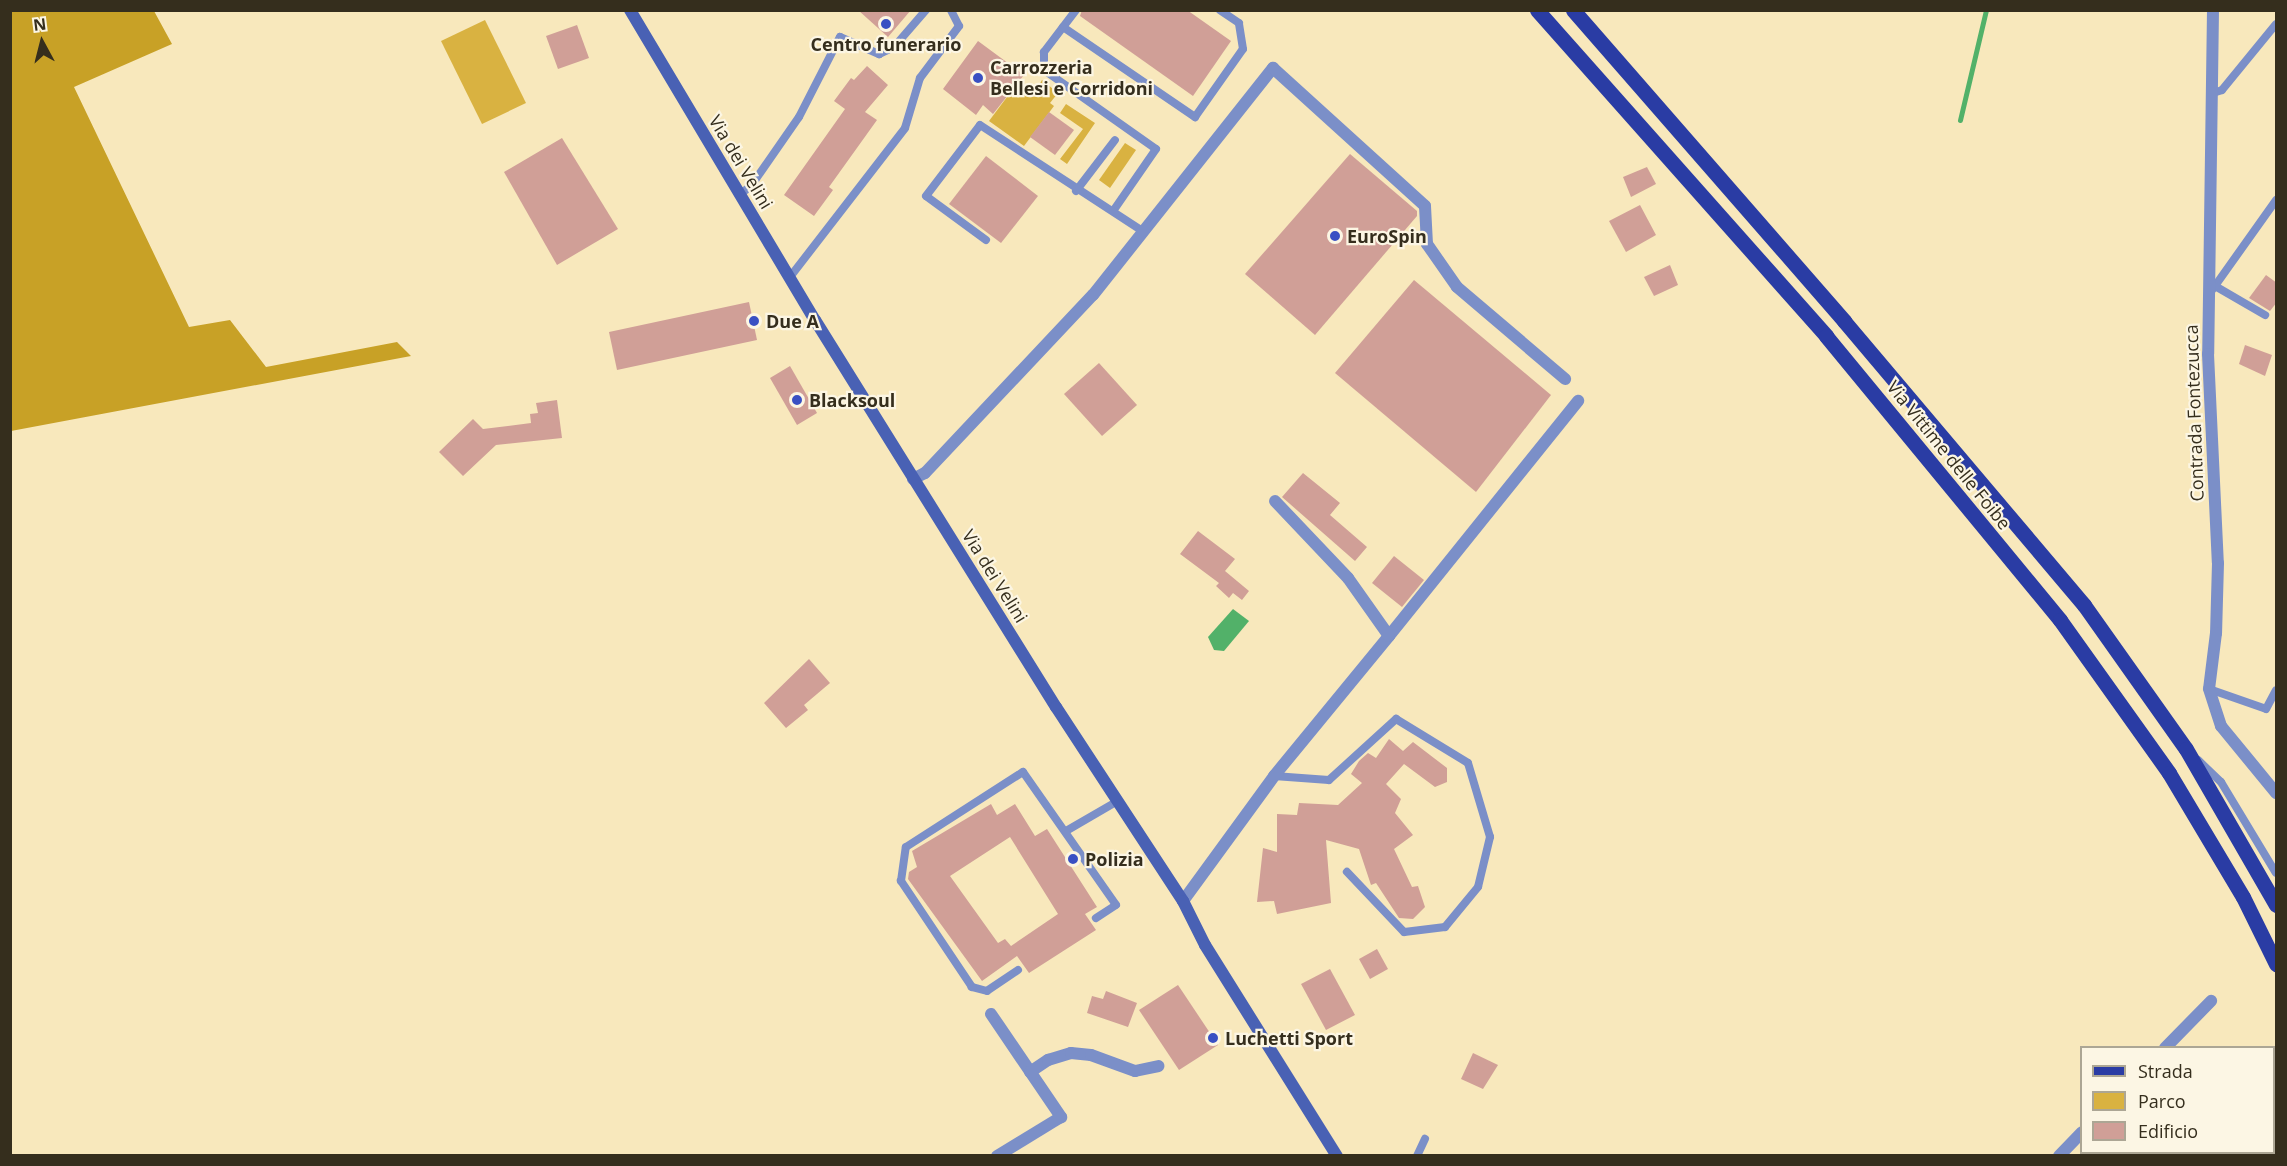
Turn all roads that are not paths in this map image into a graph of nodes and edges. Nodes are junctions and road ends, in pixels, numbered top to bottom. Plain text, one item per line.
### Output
1 (630, 10) edge
2 (926, 10) edge
3 (951, 10) edge
4 (1076, 10) edge
5 (1220, 10) edge
6 (1537, 10) edge
7 (1573, 10) edge
8 (2213, 10) edge
9 (2277, 24) edge
10 (1063, 27) junction
11 (2213, 93) junction
12 (1115, 140) dead end
13 (1076, 191) junction
14 (739, 195) junction
15 (2277, 200) edge
16 (1113, 212) junction
17 (1144, 232) junction
18 (986, 240) dead end
19 (790, 277) junction
20 (2212, 290) junction
21 (2265, 315) dead end
22 (1565, 379) dead end
23 (1578, 401) dead end
24 (913, 479) junction
25 (1275, 501) dead end
26 (1389, 636) junction
27 (2210, 689) junction
28 (2277, 690) edge
29 (2186, 749) junction
30 (1274, 776) junction
31 (2277, 793) edge
32 (1116, 802) junction
33 (1066, 831) junction
34 (1347, 872) dead end
35 (2277, 873) edge
36 (1183, 901) junction
37 (2277, 905) edge
38 (1096, 918) dead end
39 (2277, 964) edge
40 (1018, 970) dead end
41 (2211, 1001) dead end
42 (991, 1014) dead end
43 (2166, 1046) edge
44 (1158, 1066) dead end
45 (1030, 1072) junction
46 (2080, 1134) edge
47 (1425, 1139) dead end
48 (997, 1155) edge
49 (1337, 1155) edge
50 (1417, 1155) edge
51 (2059, 1155) edge

1 - 14 street, Via dei Velini
2 - 14 lane
3 - 19 lane
4 - 10 lane
5 - 10 lane
6 - 39 main road, Via Vittime delle Foibe
7 - 29 main road, Via Vittime delle Foibe
8 - 11 street, Contrada Fontezucca
9 - 11 lane
10 - 16 lane
11 - 20 street, Contrada Fontezucca
12 - 13 lane
13 - 16 lane
13 - 18 lane
14 - 19 street, Via dei Velini
15 - 20 lane
16 - 17 lane
17 - 22 street
17 - 24 street
19 - 24 street, Via dei Velini
20 - 21 lane
20 - 27 street, Contrada Fontezucca
23 - 26 street
24 - 32 street, Via dei Velini
25 - 26 street
26 - 30 street
27 - 28 lane
27 - 31 street, Contrada Fontezucca
29 - 35 lane
29 - 37 main road, Via Vittime delle Foibe
30 - 34 lane
30 - 36 street
32 - 33 lane
32 - 36 street, Via dei Velini
33 - 38 lane
33 - 40 lane
36 - 49 street, Via dei Velini
41 - 43 street
42 - 45 street
44 - 45 street
45 - 48 street
46 - 51 street
47 - 50 lane

